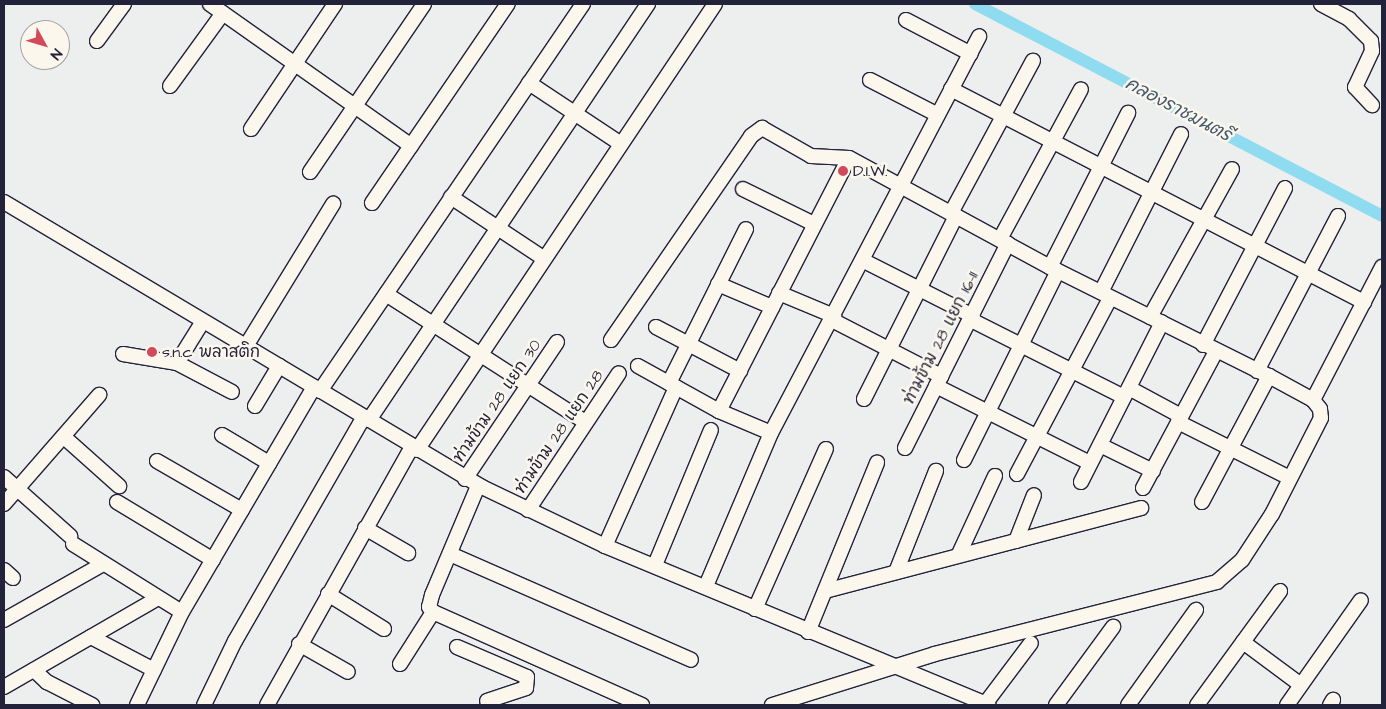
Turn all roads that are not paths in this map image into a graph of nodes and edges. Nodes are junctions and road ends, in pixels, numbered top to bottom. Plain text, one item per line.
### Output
1 (124, 4) edge
2 (335, 4) edge
3 (424, 4) edge
4 (508, 4) edge
5 (583, 4) edge
6 (648, 4) edge
7 (715, 4) edge
8 (1321, 4) edge
9 (219, 7) edge
10 (906, 20) dead end
11 (979, 36) dead end
12 (97, 41) dead end
13 (970, 54) junction
14 (1033, 61) dead end
15 (293, 66) junction
16 (870, 80) dead end
17 (528, 84) junction
18 (170, 86) dead end
19 (951, 89) junction
20 (1081, 89) dead end
21 (354, 106) junction
22 (1372, 106) dead end
23 (1128, 112) dead end
24 (575, 114) junction
25 (938, 115) junction
26 (1004, 116) junction
27 (251, 129) dead end
28 (1181, 134) dead end
29 (1052, 142) junction
30 (621, 144) junction
31 (411, 146) junction
32 (849, 158) junction
33 (1101, 166) junction
34 (1232, 169) dead end
35 (310, 172) dead end
36 (903, 188) junction
37 (1285, 188) dead end
38 (743, 189) dead end
39 (1151, 193) junction
40 (451, 197) junction
41 (4, 202) edge
42 (372, 203) dead end
43 (333, 204) dead end
44 (953, 215) junction
45 (1338, 216) dead end
46 (1204, 219) junction
47 (814, 224) junction
48 (746, 229) dead end
49 (499, 230) junction
50 (1004, 241) junction
51 (1255, 245) junction
52 (543, 258) junction
53 (864, 261) junction
54 (1382, 267) edge
55 (1054, 269) junction
56 (1308, 274) junction
57 (718, 284) junction
58 (920, 288) junction
59 (779, 293) junction
60 (386, 294) junction
61 (1106, 295) junction
62 (1364, 302) junction
63 (772, 306) junction
64 (833, 318) junction
65 (972, 318) junction
66 (1156, 320) junction
67 (203, 321) junction
68 (433, 326) junction
69 (656, 327) dead end
70 (611, 340) dead end
71 (557, 342) dead end
72 (688, 344) junction
73 (246, 346) junction
74 (1020, 346) junction
75 (1210, 348) junction
76 (890, 349) junction
77 (123, 354) dead end
78 (481, 356) junction
79 (177, 363) junction
80 (279, 366) junction
81 (638, 366) dead end
82 (740, 371) junction
83 (1072, 371) junction
84 (619, 373) dead end
85 (1263, 373) junction
86 (939, 381) junction
87 (528, 385) junction
88 (672, 385) junction
89 (317, 389) junction
90 (232, 392) dead end
91 (1126, 393) junction
92 (100, 395) dead end
93 (864, 400) dead end
94 (1313, 400) junction
95 (254, 406) dead end
96 (719, 411) junction
97 (988, 411) junction
98 (366, 419) junction
99 (1180, 419) junction
100 (585, 422) junction
101 (711, 430) dead end
102 (771, 433) junction
103 (222, 436) dead end
104 (1038, 436) junction
105 (64, 437) junction
106 (1100, 445) junction
107 (415, 448) junction
108 (905, 448) dead end
109 (1230, 448) junction
110 (826, 450) dead end
111 (964, 460) dead end
112 (157, 461) dead end
113 (269, 463) junction
114 (877, 463) dead end
115 (1090, 463) junction
116 (936, 470) dead end
117 (1152, 471) junction
118 (1017, 474) dead end
119 (995, 476) dead end
120 (4, 477) edge
121 (1290, 478) junction
122 (465, 479) junction
123 (1081, 482) dead end
124 (119, 486) dead end
125 (478, 486) junction
126 (17, 488) junction
127 (1144, 488) dead end
128 (1034, 495) dead end
129 (117, 502) dead end
130 (1202, 502) dead end
131 (4, 504) edge
132 (1141, 508) dead end
133 (242, 510) junction
134 (528, 510) junction
135 (366, 528) junction
136 (1016, 541) junction
137 (605, 546) junction
138 (408, 553) dead end
139 (450, 554) junction
140 (960, 554) junction
141 (212, 560) junction
142 (103, 564) junction
143 (655, 565) junction
144 (896, 572) junction
145 (706, 586) junction
146 (825, 591) junction
147 (1280, 591) dead end
148 (328, 594) junction
149 (158, 598) junction
150 (1361, 600) dead end
151 (755, 609) junction
152 (1196, 610) dead end
153 (182, 612) junction
154 (433, 612) junction
155 (4, 620) edge
156 (1113, 627) dead end
157 (384, 630) dead end
158 (808, 632) junction
159 (91, 637) junction
160 (1243, 642) junction
161 (1031, 643) dead end
162 (299, 644) junction
163 (457, 647) dead end
164 (691, 660) dead end
165 (400, 664) dead end
166 (895, 666) junction
167 (34, 670) junction
168 (154, 670) junction
169 (348, 672) dead end
170 (1301, 685) junction
171 (4, 687) edge
172 (796, 703) edge
173 (485, 704) edge
174 (92, 705) edge
175 (137, 705) edge
176 (204, 705) edge
177 (267, 705) edge
178 (642, 705) edge
179 (775, 705) edge
180 (986, 705) edge
181 (1056, 705) edge
182 (1128, 705) edge
183 (1197, 705) edge
184 (1287, 705) edge

1 - 12 street
2 - 15 street
3 - 21 street
4 - 31 street
5 - 17 street
6 - 24 street
7 - 30 street
8 - 22 street
9 - 15 street
9 - 18 street
10 - 13 street
11 - 13 street
13 - 19 street
14 - 26 street
15 - 21 street
15 - 27 street
16 - 25 street
17 - 24 street
17 - 40 street
19 - 25 street
19 - 26 street
20 - 29 street, ท่ามข้าม 28 แยก 16-11
21 - 31 street
21 - 35 street
23 - 33 street
24 - 30 street
24 - 49 street
25 - 36 street
26 - 29 street
26 - 44 street
28 - 39 street
29 - 33 street
29 - 50 street, ท่ามข้าม 28 แยก 16-11
30 - 52 street
31 - 42 street
32 - 36 street
32 - 47 street
32 - 70 street
33 - 39 street
33 - 55 street
34 - 46 street
36 - 44 street
36 - 53 street
37 - 51 street
38 - 47 street
39 - 46 street
39 - 61 street
40 - 49 street
40 - 60 street
41 - 67 street
43 - 73 street
44 - 50 street
44 - 58 street
45 - 56 street
46 - 51 street
46 - 66 street
47 - 59 street
48 - 57 street
49 - 52 street
49 - 68 street
50 - 55 street
50 - 65 street, ท่ามข้าม 28 แยก 16-11
51 - 56 street
51 - 75 street
52 - 78 street
53 - 58 street
53 - 64 street
54 - 62 street
55 - 61 street
55 - 74 street
56 - 62 street
56 - 85 street
57 - 63 street
57 - 72 street
58 - 65 street
58 - 76 street
59 - 63 street
59 - 64 street
60 - 68 street
60 - 89 street
61 - 66 street
61 - 83 street
62 - 94 street
63 - 82 street
64 - 76 street
64 - 102 street
65 - 74 street
65 - 86 street, ท่ามข้าม 28 แยก 16-11
66 - 75 street
66 - 91 street
67 - 73 street
67 - 79 street
68 - 78 street
68 - 98 street
69 - 72 street
71 - 87 street, ท่ามข้าม 28 แยก 30
72 - 82 street
72 - 88 street
73 - 80 street
74 - 83 street
74 - 97 street
75 - 85 street
75 - 99 street
76 - 86 street
76 - 93 street
77 - 79 street
78 - 87 street
78 - 107 street
79 - 90 street
80 - 89 street
80 - 95 street
81 - 88 street
82 - 96 street
83 - 91 street
83 - 104 street
84 - 100 street, ท่ามข้าม 28 แยก 28
85 - 94 street
85 - 109 street
86 - 97 street
86 - 108 street, ท่ามข้าม 28 แยก 16-11
87 - 100 street
87 - 122 street, ท่ามข้าม 28 แยก 30
88 - 96 street
88 - 137 street
89 - 98 street
89 - 113 street
91 - 99 street
91 - 106 street
92 - 105 street
94 - 121 street
96 - 102 street
97 - 104 street
97 - 111 street
98 - 107 street
98 - 176 street
99 - 109 street
99 - 117 street
100 - 134 street, ท่ามข้าม 28 แยก 28
101 - 143 street
102 - 145 street
103 - 113 street
104 - 115 street
104 - 118 street
105 - 124 street
105 - 126 street
106 - 115 street
106 - 117 street
107 - 122 street
107 - 135 street
109 - 121 street
109 - 130 street
110 - 151 street
112 - 133 street
113 - 133 street
114 - 146 street
115 - 123 street
116 - 144 street
117 - 127 street
119 - 140 street
120 - 126 street
121 - 166 street
122 - 125 street
125 - 134 street
125 - 139 street
126 - 131 street
126 - 142 street
128 - 136 street
129 - 141 street
132 - 136 street
133 - 141 street
134 - 137 street
135 - 138 street
135 - 148 street
136 - 140 street
137 - 143 street
139 - 154 street
139 - 164 street
140 - 144 street
141 - 153 street
142 - 149 street
142 - 155 street
143 - 145 street
144 - 146 street
145 - 151 street
146 - 158 street
147 - 160 street
148 - 157 street
148 - 162 street
149 - 153 street
149 - 159 street
150 - 170 street
151 - 158 street
152 - 182 street
153 - 168 street
154 - 165 street
154 - 178 street
156 - 181 street
158 - 166 street
159 - 167 street
159 - 168 street
160 - 170 street
160 - 183 street
161 - 180 street
162 - 169 street
162 - 177 street
163 - 173 street
166 - 172 street
166 - 180 street
167 - 171 street
167 - 174 street
168 - 175 street
170 - 184 street
172 - 179 street

